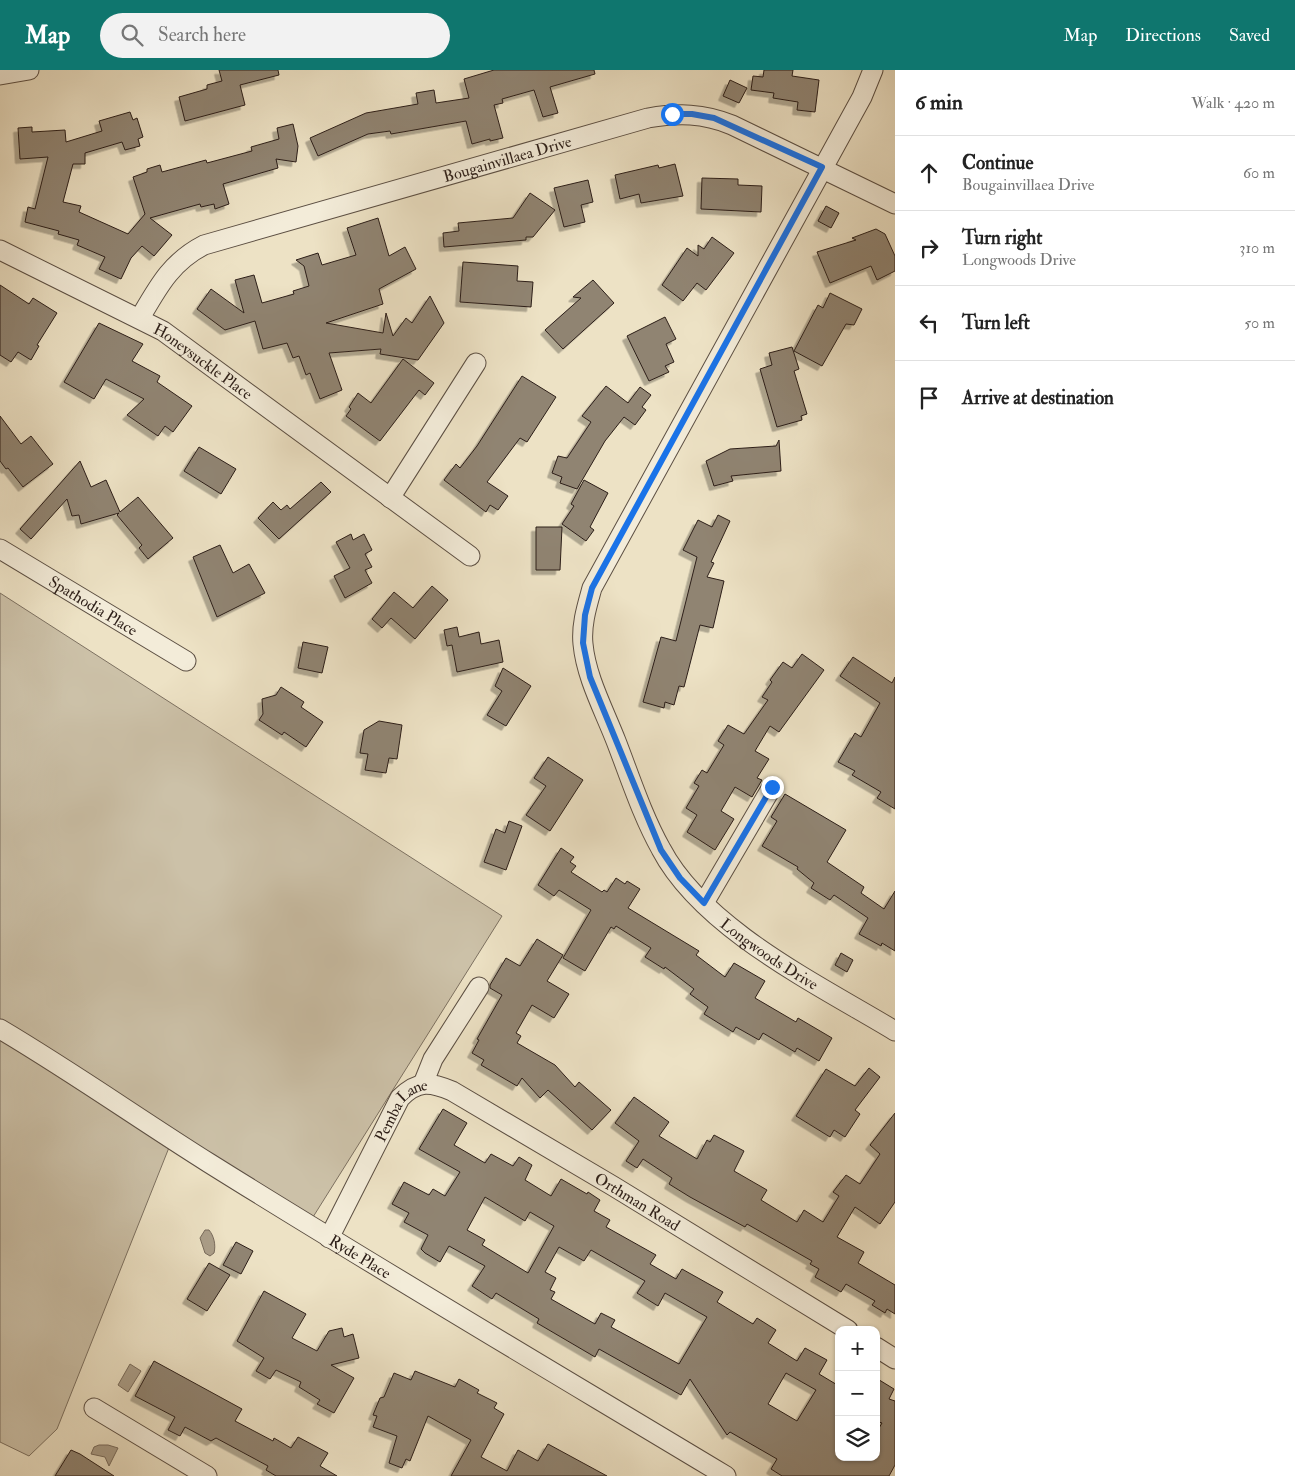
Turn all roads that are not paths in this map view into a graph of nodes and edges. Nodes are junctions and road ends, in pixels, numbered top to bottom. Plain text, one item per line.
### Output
1 (29, 70) edge
2 (873, 70) edge
3 (0, 75) edge
4 (822, 167) junction
5 (895, 204) edge
6 (0, 250) edge
7 (140, 318) junction
8 (476, 363) dead end
9 (390, 498) junction
10 (0, 548) edge
11 (470, 556) dead end
12 (186, 661) dead end
13 (772, 787) dead end
14 (704, 903) junction
15 (479, 987) dead end
16 (0, 1029) edge
17 (895, 1031) edge
18 (423, 1084) junction
19 (329, 1238) junction
20 (841, 1326) edge
21 (880, 1350) edge
22 (895, 1359) edge
23 (94, 1408) dead end
24 (207, 1476) edge
25 (726, 1476) edge

1 - 3 street
2 - 4 street, Longwoods Drive
4 - 5 street, Bougainvillaea Drive
4 - 7 street, Bougainvillaea Drive
4 - 14 street, Longwoods Drive
6 - 7 street, Honeysuckle Place
7 - 9 street, Honeysuckle Place
8 - 9 street
9 - 11 street, Honeysuckle Place
10 - 12 street, Spathodia Place
13 - 14 street
14 - 17 street, Longwoods Drive
15 - 18 street, Pemba Lane
16 - 19 street, Ryde Place
18 - 19 street, Pemba Lane
18 - 20 street, Orthman Road
19 - 25 street, Ryde Place
21 - 22 street
23 - 24 street

